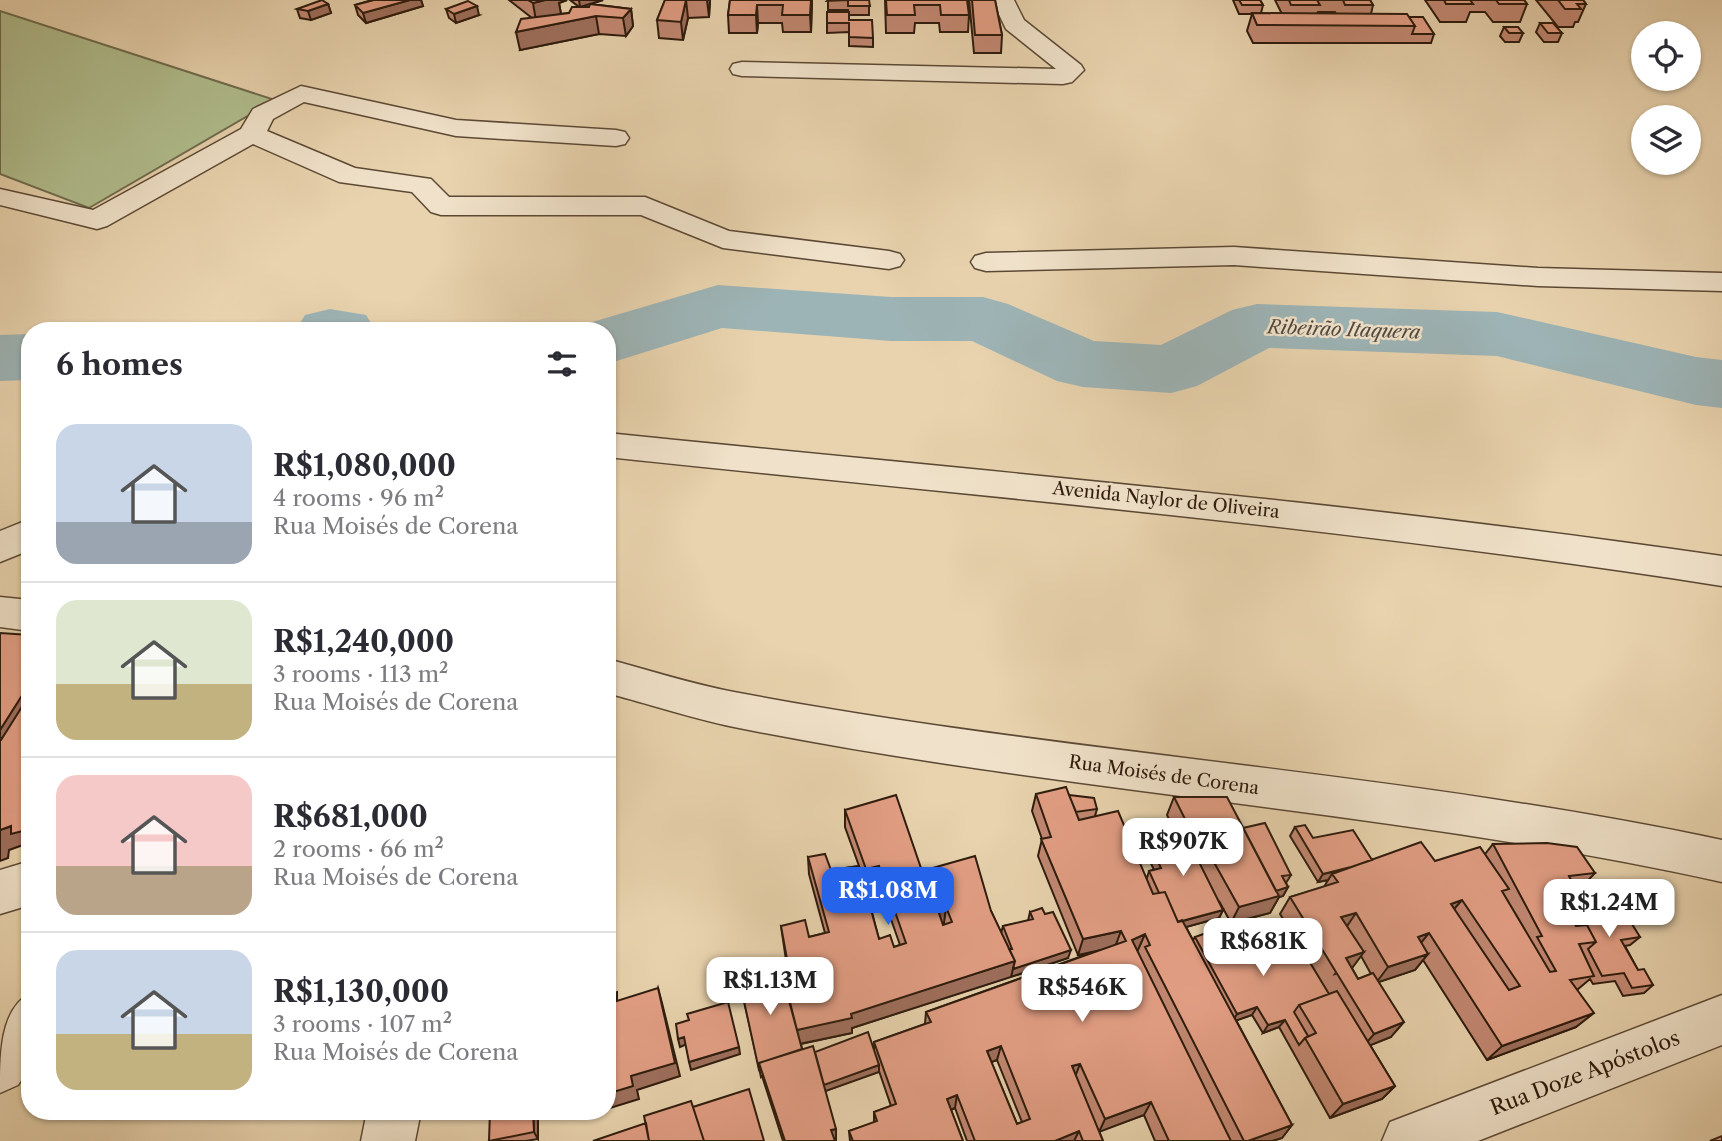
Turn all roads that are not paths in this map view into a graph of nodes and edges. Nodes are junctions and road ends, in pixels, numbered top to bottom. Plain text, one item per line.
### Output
1 (1003, 0) edge
2 (742, 69) dead end
3 (252, 134) junction
4 (616, 138) dead end
5 (0, 197) edge
6 (888, 260) dead end
7 (986, 262) dead end
8 (1722, 282) edge
9 (616, 446) edge
10 (21, 538) edge
11 (0, 548) edge
12 (1722, 571) edge
13 (0, 612) edge
14 (21, 615) edge
15 (616, 678) edge
16 (1722, 861) edge
17 (21, 886) edge
18 (0, 892) edge
19 (1722, 1020) edge
20 (21, 1033) edge
21 (0, 1067) edge
22 (392, 1120) edge
23 (388, 1141) edge
24 (1409, 1141) edge

1 - 2 street
3 - 4 street
3 - 5 street
3 - 6 street
7 - 8 street
9 - 12 street, Avenida Naylor de Oliveira
10 - 11 street
13 - 14 street
15 - 16 street, Rua Moisés de Corena
17 - 18 street
19 - 24 street, Rua Doze Apóstolos
20 - 21 street
22 - 23 street

